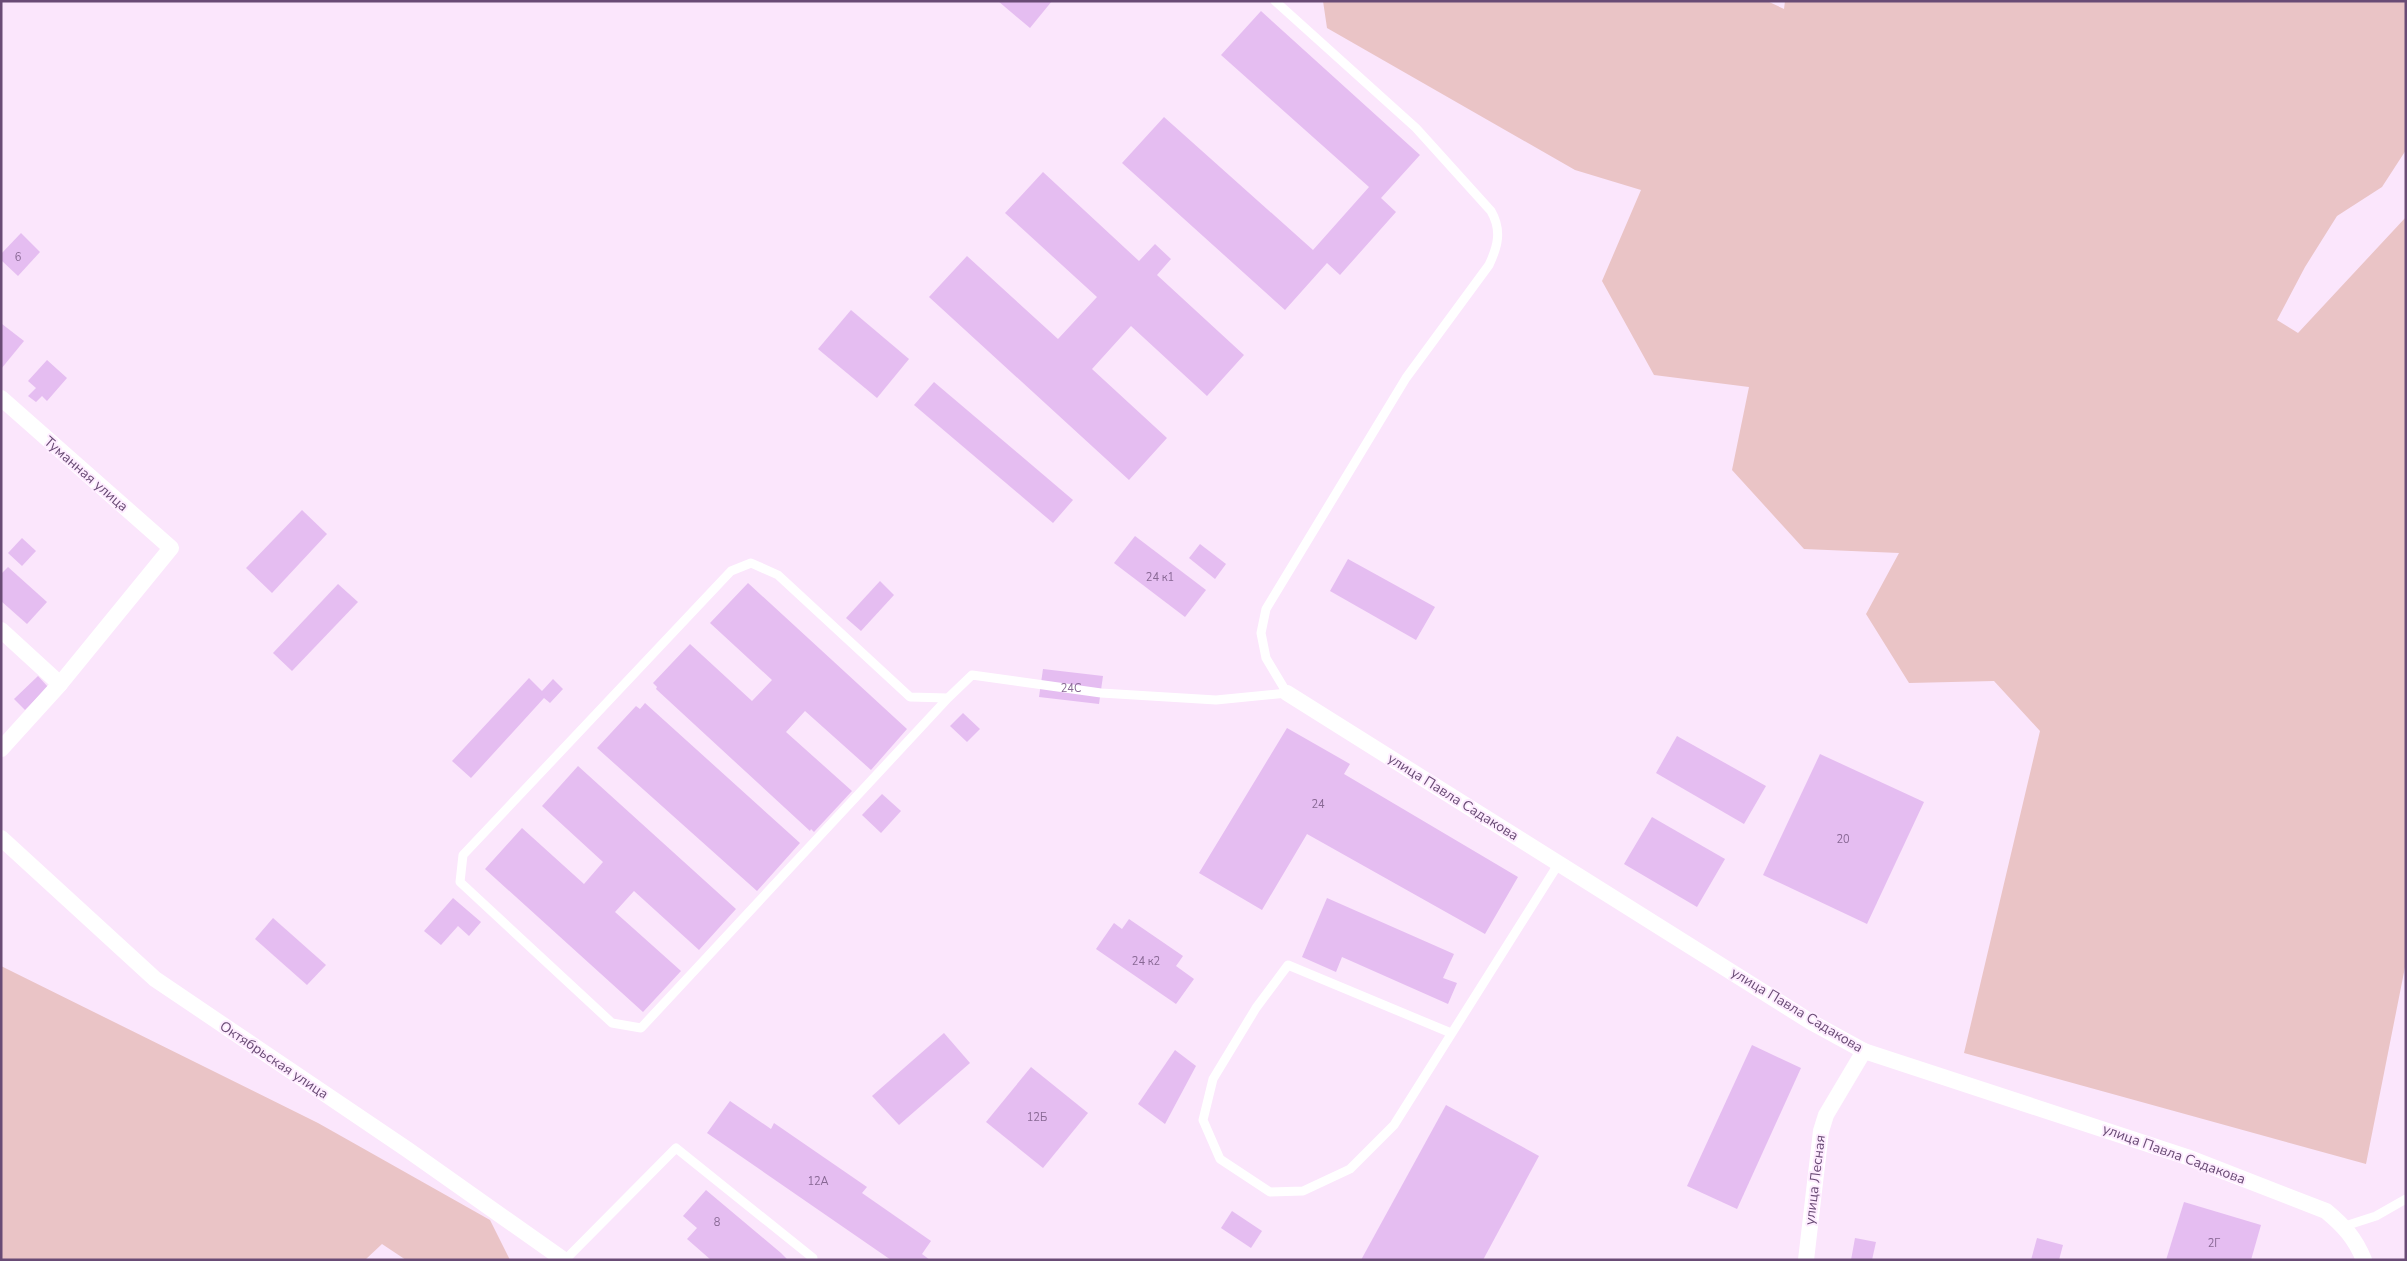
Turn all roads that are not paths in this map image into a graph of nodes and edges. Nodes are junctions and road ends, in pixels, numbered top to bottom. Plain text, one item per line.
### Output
1 (1275, 1) edge
2 (1, 398) edge
3 (1, 630) edge
4 (60, 684) junction
5 (1287, 693) junction
6 (948, 698) junction
7 (1, 749) edge
8 (1, 838) edge
9 (1558, 863) junction
10 (1451, 1033) junction
11 (1864, 1051) junction
12 (2406, 1199) edge
13 (2345, 1226) junction
14 (813, 1258) dead end
15 (564, 1260) edge
16 (1806, 1260) edge
17 (2364, 1260) edge

1 - 5 lane
2 - 4 street, Туманная улица
3 - 4 street
4 - 7 street
5 - 6 lane
5 - 9 street, улица Павла Садакова
6 - 6 lane
8 - 15 street, Октябрьская улица
9 - 10 lane
9 - 11 street, улица Павла Садакова
10 - 10 lane
11 - 13 street, улица Павла Садакова
11 - 16 street, улица Лесная
12 - 13 lane
13 - 17 street, улица Павла Садакова
14 - 15 lane

